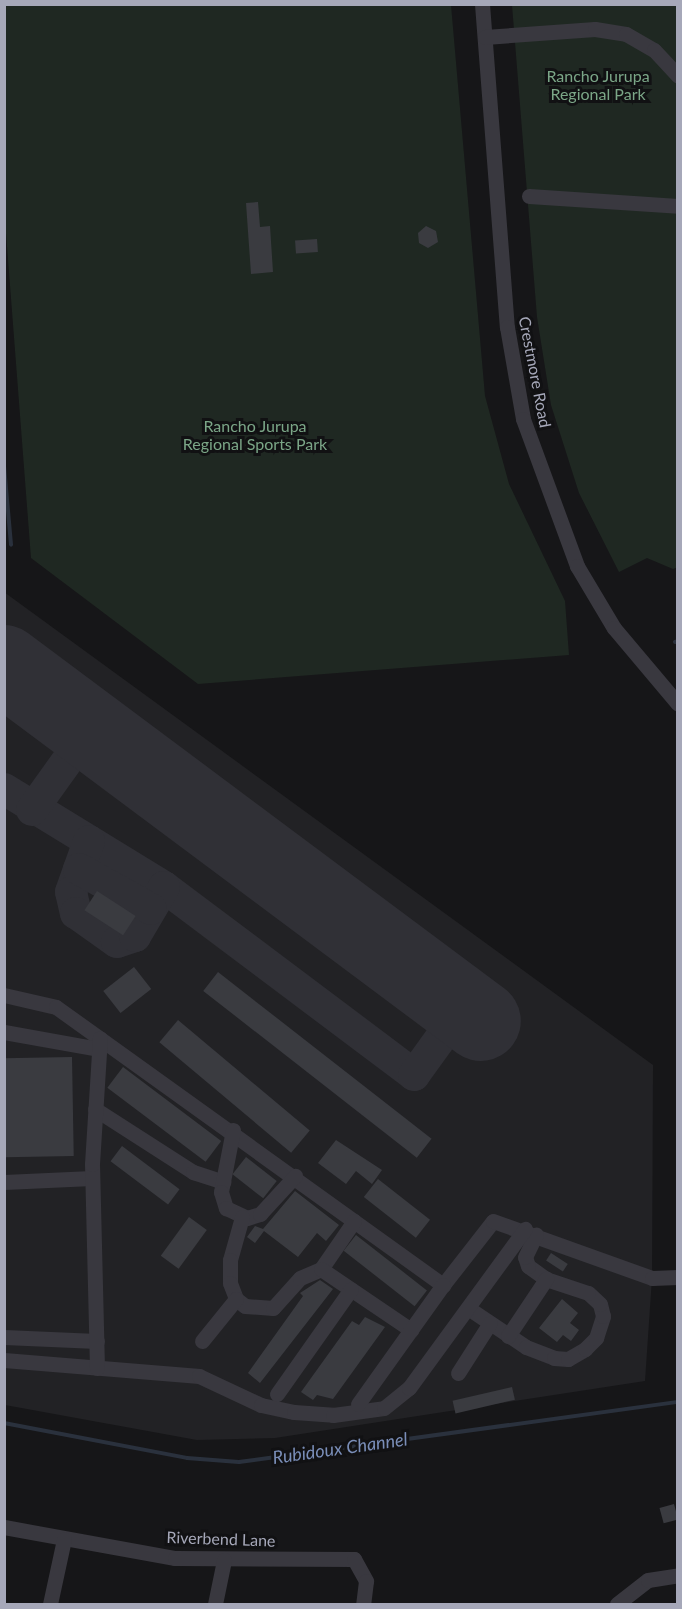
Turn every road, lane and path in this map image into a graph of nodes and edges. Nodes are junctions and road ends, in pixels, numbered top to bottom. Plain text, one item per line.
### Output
1 (482, 4) edge
2 (485, 37) junction
3 (678, 76) edge
4 (529, 196) dead end
5 (678, 206) edge
6 (678, 704) edge
7 (4, 995) edge
8 (4, 1032) edge
9 (99, 1044) junction
10 (95, 1109) junction
11 (233, 1130) junction
12 (295, 1176) junction
13 (92, 1178) junction
14 (4, 1182) edge
15 (224, 1182) junction
16 (242, 1217) junction
17 (354, 1221) junction
18 (531, 1231) junction
19 (321, 1269) junction
20 (678, 1277) edge
21 (546, 1279) junction
22 (443, 1285) junction
23 (351, 1289) junction
24 (236, 1299) junction
25 (468, 1308) junction
26 (490, 1323) junction
27 (411, 1330) junction
28 (508, 1336) junction
29 (4, 1337) edge
30 (97, 1341) junction
31 (202, 1341) dead end
32 (4, 1360) edge
33 (97, 1368) junction
34 (458, 1373) dead end
35 (277, 1394) dead end
36 (358, 1404) dead end
37 (4, 1527) edge
38 (64, 1539) junction
39 (224, 1560) junction
40 (678, 1575) edge
41 (50, 1605) edge
42 (214, 1605) edge
43 (363, 1605) edge
44 (617, 1605) edge

1 - 2 street, Crestmore Road
2 - 3 street
2 - 6 street, Crestmore Road
4 - 5 street
7 - 9 street
8 - 9 street
9 - 10 street
9 - 11 street
10 - 13 street
10 - 15 street
11 - 12 street
11 - 15 street
12 - 16 street
12 - 17 street
13 - 14 street
13 - 30 street
15 - 16 street
16 - 24 street
17 - 19 street
17 - 22 street
18 - 20 street
18 - 21 street
18 - 22 street
18 - 25 street
19 - 23 street
19 - 24 street
21 - 28 street
21 - 28 street
22 - 27 street
23 - 27 street
23 - 35 street
24 - 31 street
25 - 26 street
25 - 33 street
26 - 28 street
26 - 34 street
27 - 36 street
29 - 30 street
30 - 33 street
32 - 33 street
37 - 38 street, Riverbend Lane
38 - 39 street, Riverbend Lane
38 - 41 street
39 - 42 street
39 - 43 street, Riverbend Lane
40 - 44 street

